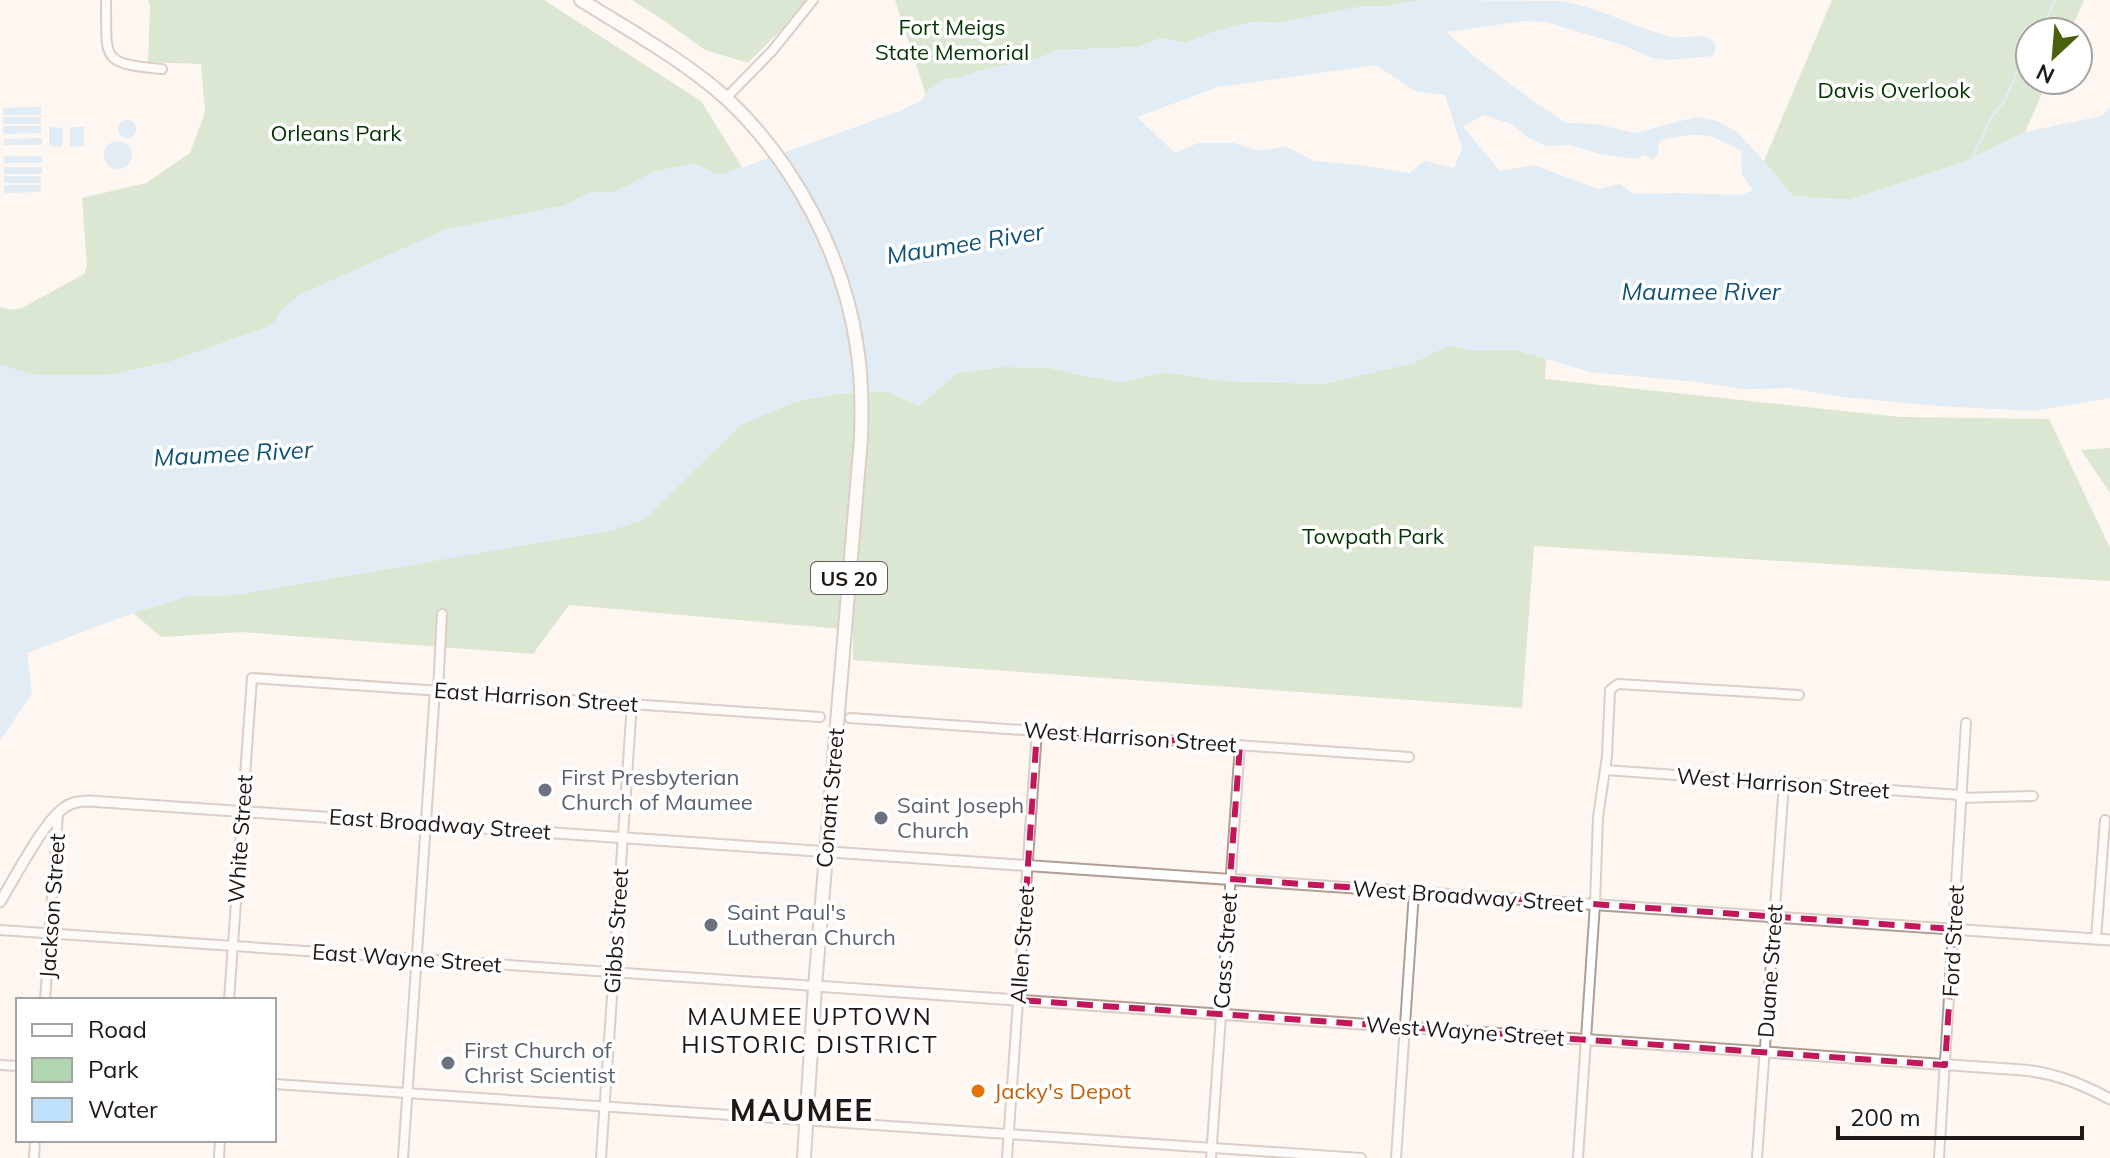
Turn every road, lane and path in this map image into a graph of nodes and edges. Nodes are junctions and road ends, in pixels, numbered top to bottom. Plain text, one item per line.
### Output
1 (106, 0) edge
2 (581, 0) edge
3 (813, 0) edge
4 (162, 69) dead end
5 (726, 98) junction
6 (442, 614) dead end
7 (252, 678) joint
8 (437, 690) junction
9 (1799, 695) dead end
10 (632, 703) junction
11 (820, 717) dead end
12 (850, 718) dead end
13 (1966, 723) dead end
14 (1037, 731) junction
15 (1240, 745) junction
16 (1409, 757) dead end
17 (1605, 770) junction
18 (1784, 783) junction
19 (1960, 796) junction
20 (2033, 796) dead end
21 (242, 810) junction
22 (58, 813) junction
23 (2105, 820) dead end
24 (426, 824) junction
25 (623, 837) junction
26 (826, 851) junction
27 (1028, 865) junction
28 (1230, 879) junction
29 (1414, 892) junction
30 (0, 902) edge
31 (1595, 904) junction
32 (1775, 916) junction
33 (1954, 929) junction
34 (0, 930) edge
35 (49, 933) junction
36 (2096, 939) junction
37 (2110, 940) edge
38 (233, 945) junction
39 (417, 958) junction
40 (614, 972) junction
41 (815, 986) junction
42 (45, 998) edge
43 (229, 998) edge
44 (1019, 1000) junction
45 (1221, 1014) junction
46 (1405, 1027) junction
47 (1586, 1039) junction
48 (1764, 1052) junction
49 (1945, 1065) junction
50 (276, 1084) edge
51 (408, 1093) junction
52 (2110, 1099) edge
53 (604, 1106) junction
54 (807, 1120) junction
55 (1009, 1135) junction
56 (1212, 1147) junction
57 (403, 1158) edge
58 (601, 1158) edge
59 (804, 1158) edge
60 (1007, 1158) edge
61 (1211, 1158) edge
62 (1361, 1158) edge
63 (1396, 1158) edge
64 (1578, 1158) edge
65 (1757, 1158) edge
66 (1939, 1158) edge

1 - 4 street
2 - 5 main road, US 20
3 - 5 street
5 - 26 main road, Conant Street / US 20
6 - 8 street
7 - 8 street, East Harrison Street
7 - 21 street, White Street
8 - 10 street, East Harrison Street
8 - 24 street
9 - 17 street
10 - 11 street, East Harrison Street
10 - 25 street, Gibbs Street
12 - 14 street, West Harrison Street
13 - 19 street, Ford Street
14 - 15 street, West Harrison Street
14 - 27 street, Allen Street
15 - 16 street, West Harrison Street
15 - 28 street, Cass Street
17 - 18 street, West Harrison Street
17 - 31 street
18 - 19 street, West Harrison Street
18 - 32 street, Duane Street
19 - 20 street, West Harrison Street
19 - 33 street, Ford Street
21 - 22 street, East Broadway Street
21 - 24 street, East Broadway Street
21 - 38 street, White Street
22 - 30 street
22 - 35 street, Jackson Street
23 - 36 street
24 - 25 street, East Broadway Street
24 - 39 street
25 - 26 street, East Broadway Street
25 - 40 street, Gibbs Street
26 - 27 street, West Broadway Street
26 - 41 main road, Conant Street / US 20
27 - 28 street, West Broadway Street
27 - 44 street, Allen Street
28 - 29 street, West Broadway Street
28 - 45 street, Cass Street
29 - 31 street, West Broadway Street
29 - 46 street
31 - 32 street, West Broadway Street
31 - 47 street
32 - 33 street, West Broadway Street
32 - 48 street, Duane Street
33 - 36 street, West Broadway Street
33 - 49 street, Ford Street
34 - 35 street, East Wayne Street
35 - 38 street, East Wayne Street
35 - 42 street, Jackson Street
36 - 37 street, West Broadway Street
38 - 39 street, East Wayne Street
38 - 43 street, White Street
39 - 40 street, East Wayne Street
39 - 51 street
40 - 41 street, East Wayne Street
40 - 53 street, Gibbs Street
41 - 44 street, West Wayne Street
41 - 54 main road, Conant Street / US 20
44 - 45 street, West Wayne Street
44 - 55 street, Allen Street
45 - 46 street, West Wayne Street
45 - 56 street, Cass Street
46 - 47 street, West Wayne Street
46 - 63 street
47 - 48 street, West Wayne Street
47 - 64 street
48 - 49 street, West Wayne Street
48 - 65 street, Duane Street
49 - 52 street, West Wayne Street
49 - 66 street, Ford Street
50 - 51 street
51 - 53 street
51 - 57 street
53 - 54 street
53 - 58 street, Gibbs Street
54 - 55 street
54 - 59 main road, Conant Street / US 20
55 - 56 street
55 - 60 street, Allen Street
56 - 61 street, Cass Street
56 - 62 street

